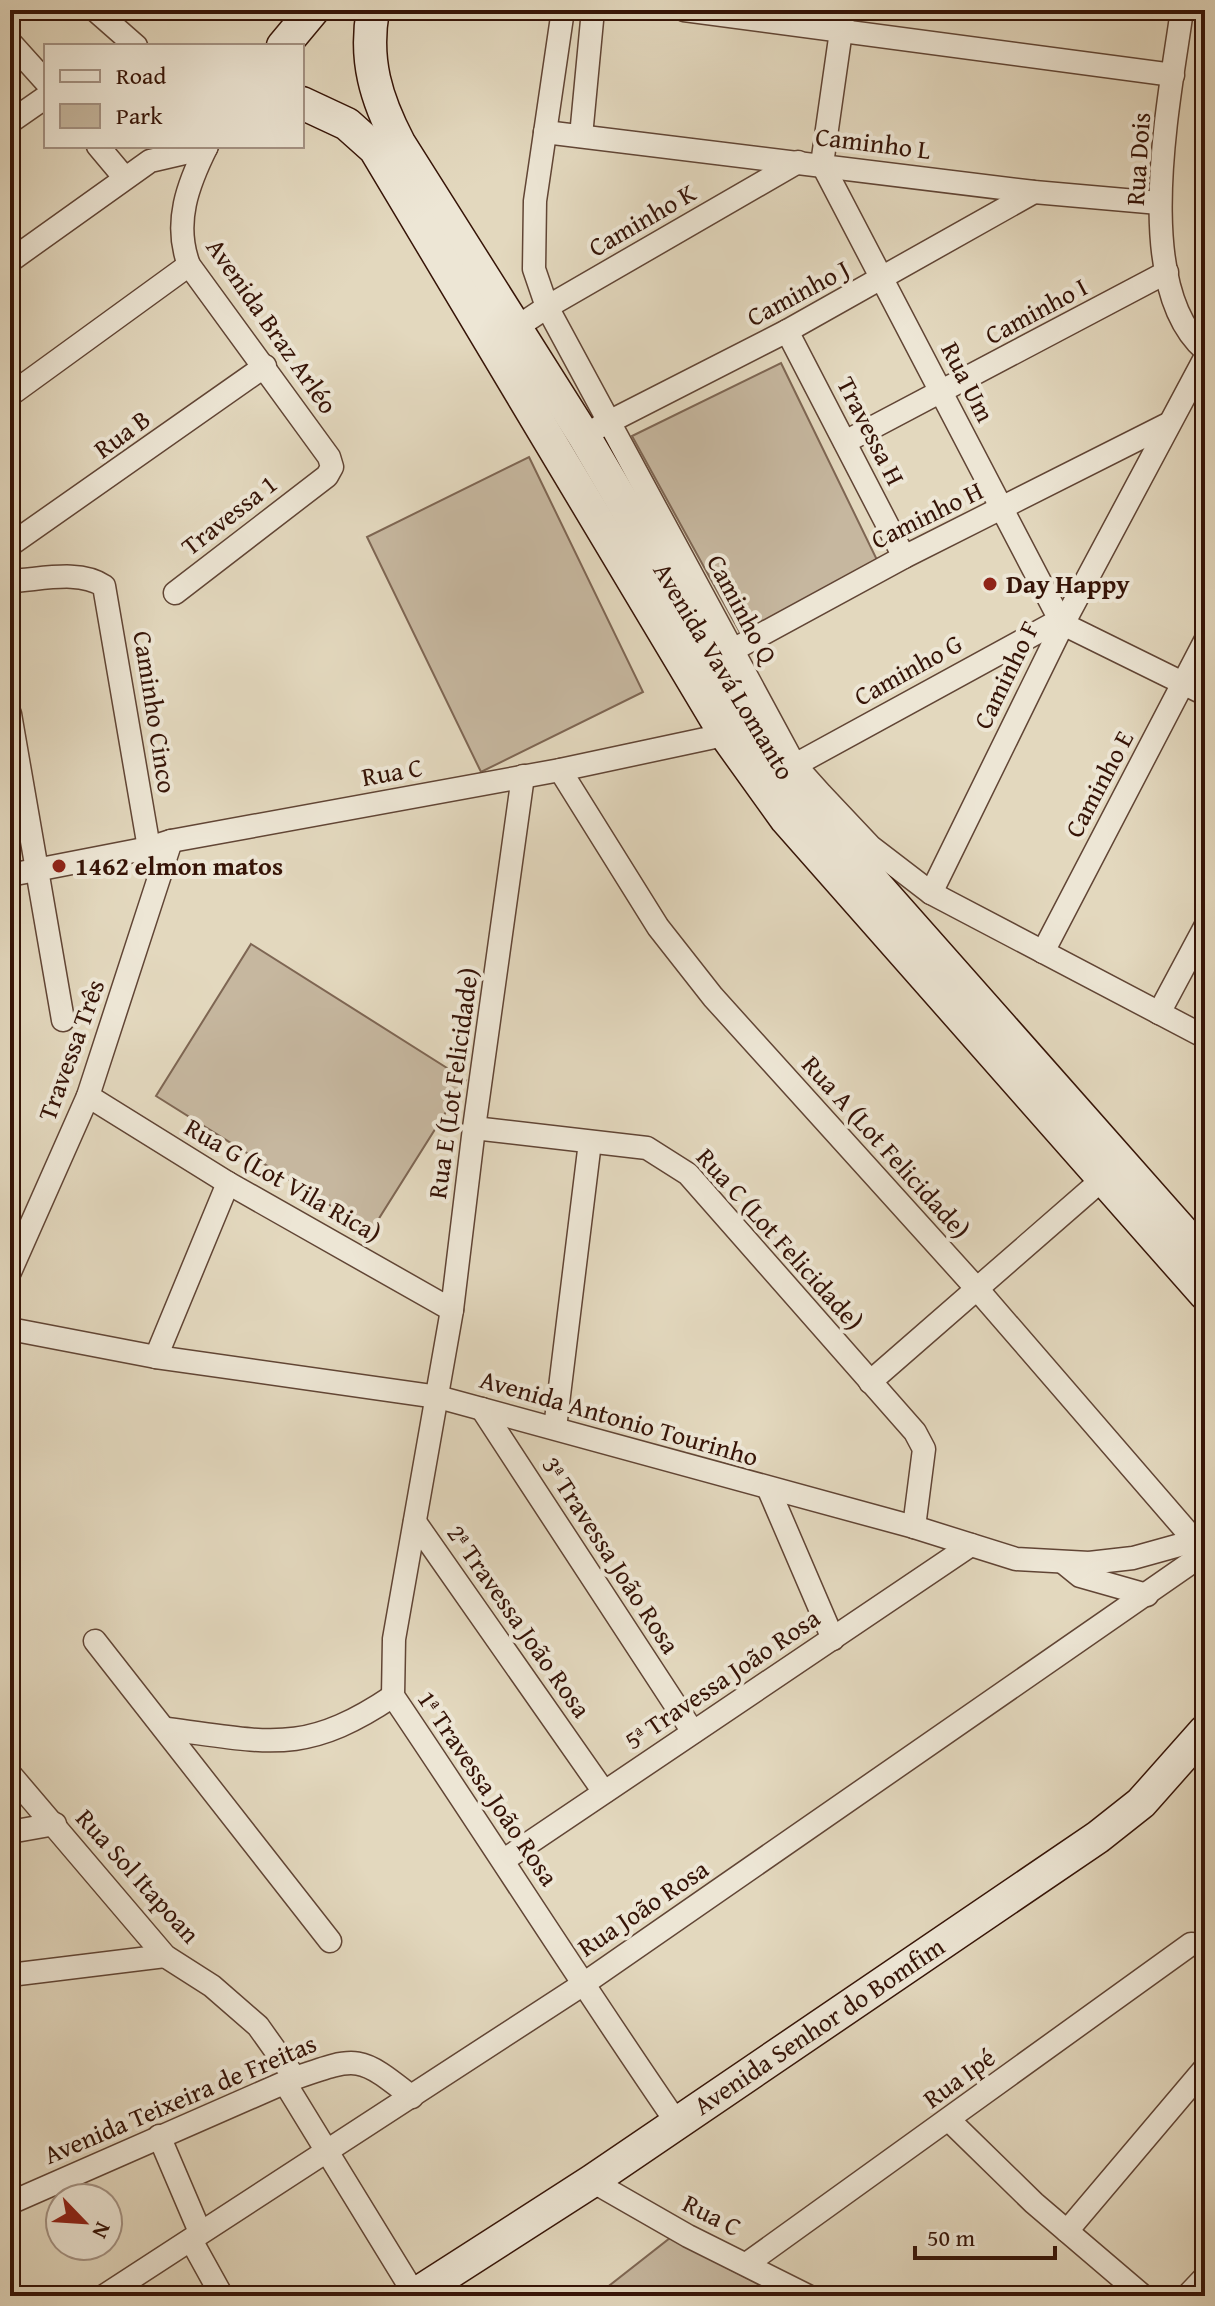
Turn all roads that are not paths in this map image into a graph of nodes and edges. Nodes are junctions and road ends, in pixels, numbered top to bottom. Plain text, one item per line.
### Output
1 (95, 10) edge
2 (313, 10) edge
3 (373, 10) edge
4 (563, 10) edge
5 (593, 10) edge
6 (684, 10) edge
7 (1182, 10) edge
8 (843, 20) edge
9 (10, 42) edge
10 (134, 44) edge
11 (285, 44) edge
12 (1173, 75) junction
13 (44, 80) edge
14 (44, 98) edge
15 (304, 104) edge
16 (10, 122) edge
17 (545, 132) junction
18 (581, 136) junction
19 (100, 148) edge
20 (202, 148) edge
21 (206, 148) edge
22 (1205, 160) edge
23 (798, 162) junction
24 (822, 164) junction
25 (1205, 169) edge
26 (124, 177) junction
27 (1034, 192) junction
28 (1159, 203) junction
29 (10, 261) edge
30 (189, 265) junction
31 (1167, 272) junction
32 (884, 279) junction
33 (547, 307) junction
34 (787, 331) junction
35 (504, 336) junction
36 (1205, 350) edge
37 (1205, 358) edge
38 (265, 366) junction
39 (941, 393) junction
40 (10, 395) edge
41 (1166, 425) junction
42 (597, 428) junction
43 (845, 442) junction
44 (318, 483) joint
45 (1003, 509) junction
46 (10, 521) edge
47 (19, 540) edge
48 (904, 557) junction
49 (10, 581) edge
50 (175, 593) dead end
51 (1061, 622) junction
52 (1205, 641) edge
53 (723, 655) junction
54 (1183, 683) junction
55 (1205, 694) edge
56 (10, 714) edge
57 (740, 731) junction
58 (788, 768) junction
59 (560, 770) junction
60 (523, 776) junction
61 (160, 845) junction
62 (39, 871) junction
63 (10, 875) edge
64 (931, 893) junction
65 (1205, 927) edge
66 (1043, 952) junction
67 (1159, 1013) junction
68 (63, 1020) dead end
69 (1205, 1037) edge
70 (88, 1096) junction
71 (474, 1128) junction
72 (590, 1142) junction
73 (1104, 1178) junction
74 (228, 1183) junction
75 (1205, 1257) edge
76 (10, 1272) edge
77 (978, 1290) junction
78 (1205, 1294) edge
79 (452, 1310) junction
80 (10, 1329) edge
81 (156, 1357) junction
82 (870, 1382) junction
83 (438, 1397) junction
84 (482, 1409) junction
85 (555, 1428) junction
86 (769, 1490) junction
87 (415, 1522) junction
88 (914, 1527) junction
89 (1202, 1544) edge
90 (971, 1545) junction
91 (1064, 1563) junction
92 (1147, 1595) junction
93 (833, 1639) junction
94 (95, 1641) dead end
95 (393, 1696) junction
96 (167, 1729) junction
97 (1205, 1731) edge
98 (693, 1732) junction
99 (10, 1774) edge
100 (604, 1792) junction
101 (55, 1824) junction
102 (10, 1832) edge
103 (504, 1860) junction
104 (330, 1941) dead end
105 (1205, 1945) edge
106 (165, 1956) junction
107 (10, 1975) edge
108 (582, 1985) junction
109 (1205, 2068) edge
110 (290, 2081) junction
111 (412, 2097) junction
112 (949, 2120) junction
113 (677, 2123) junction
114 (159, 2136) junction
115 (327, 2149) junction
116 (592, 2181) junction
117 (10, 2203) edge
118 (1067, 2231) junction
119 (195, 2236) junction
120 (748, 2263) junction
121 (1205, 2277) edge
122 (414, 2295) edge
123 (104, 2296) edge
124 (222, 2296) edge
125 (808, 2296) edge
126 (1143, 2296) edge
127 (1187, 2296) edge

1 - 10 street
2 - 11 street
3 - 35 street, Avenida Vavá Lomanto
4 - 17 street
5 - 18 street
6 - 8 street
7 - 12 street, Rua Dois
8 - 12 street
8 - 24 street
9 - 13 street
12 - 28 street, Rua Dois
14 - 16 street
15 - 35 street, Avenida Vavá Lomanto
17 - 18 street, Caminho L
17 - 33 street
18 - 23 street, Caminho L
19 - 26 street
20 - 26 street
21 - 30 street, Avenida Braz Arléo
22 - 25 lane
23 - 24 street, Caminho L
23 - 33 street, Caminho K
24 - 27 street, Caminho L
24 - 32 street, Rua Um
26 - 29 street
27 - 28 street, Caminho L
27 - 32 street, Caminho J
28 - 31 street, Rua Dois
30 - 38 street, Avenida Braz Arléo
30 - 40 street
31 - 36 street, Rua Dois
31 - 39 street, Caminho I
32 - 34 street, Caminho J
32 - 39 street, Rua Um
33 - 35 street, Caminho K
33 - 42 street
34 - 42 street, Caminho J
34 - 43 street, Travessa H
35 - 42 street, Avenida Vavá Lomanto
35 - 57 street, Avenida Vavá Lomanto
37 - 41 street, Caminho F
38 - 44 street, Avenida Braz Arléo
38 - 47 street, Rua B
39 - 43 street, Caminho I
39 - 45 street, Rua Um
41 - 45 street, Caminho H
41 - 51 street, Caminho F
42 - 53 street, Avenida Vavá Lomanto
43 - 48 street, Travessa H
44 - 50 street, Travessa 1
45 - 48 street, Caminho H
45 - 51 street, Rua Um
46 - 47 street
48 - 53 street, Caminho H
49 - 61 street, Caminho Cinco
51 - 54 street
51 - 58 street, Caminho G
51 - 64 street, Caminho F
52 - 54 street, Caminho E
53 - 57 street, Avenida Vavá Lomanto
53 - 58 street, Caminho Q
54 - 55 street
54 - 66 street, Caminho E
56 - 62 street
57 - 58 street, Avenida Vavá Lomanto
57 - 59 street, Rua C
57 - 73 street, Avenida Vavá Lomanto
58 - 64 street, Caminho Q
58 - 75 street, Avenida Vavá Lomanto
59 - 60 street, Rua C
59 - 77 street, Rua A (Lot Felicidade)
60 - 61 street, Rua C
60 - 71 street, Rua E (Lot Felicidade)
61 - 62 street, Rua C
61 - 70 street, Travessa Três
62 - 63 street, Rua C
62 - 68 street
64 - 66 street, Caminho Q
65 - 67 street
66 - 67 street, Caminho Q
67 - 69 street, Caminho Q
70 - 74 street, Rua G (Lot Vila Rica)
70 - 76 street, Travessa Três
71 - 72 street, Rua C (Lot Felicidade)
71 - 79 street, Rua E (Lot Felicidade)
72 - 82 street, Rua C (Lot Felicidade)
72 - 85 street
73 - 77 street
73 - 78 street, Avenida Vavá Lomanto
74 - 79 street, Rua G (Lot Vila Rica)
74 - 81 street
77 - 82 street
77 - 89 street, Rua A (Lot Felicidade)
79 - 83 street, Rua E (Lot Felicidade)
80 - 81 street, Avenida Antonio Tourinho
81 - 83 street, Avenida Antonio Tourinho
82 - 88 street, Rua C (Lot Felicidade)
83 - 84 street, Avenida Antonio Tourinho
83 - 87 street, 1ª Travessa João Rosa
84 - 85 street, Avenida Antonio Tourinho
84 - 98 street, 3ª Travessa João Rosa
85 - 86 street, Avenida Antonio Tourinho
86 - 88 street, Avenida Antonio Tourinho
86 - 93 street
87 - 95 street, 1ª Travessa João Rosa
87 - 100 street, 2ª Travessa João Rosa
88 - 90 street, Avenida Antonio Tourinho
89 - 91 street, Avenida Antonio Tourinho
89 - 92 street, Rua João Rosa
90 - 91 street, Avenida Antonio Tourinho
90 - 93 street, 5ª Travessa João Rosa
91 - 92 street
92 - 108 street, Rua João Rosa
93 - 98 street, 5ª Travessa João Rosa
94 - 96 street
95 - 96 street
95 - 103 street, 1ª Travessa João Rosa
96 - 104 street
97 - 113 street, Avenida Senhor do Bomfim
98 - 100 street, 5ª Travessa João Rosa
99 - 101 street, Rua Sol Itapoan
100 - 103 street, 5ª Travessa João Rosa
101 - 102 street
101 - 106 street, Rua Sol Itapoan
103 - 108 street, 1ª Travessa João Rosa
105 - 112 street, Rua Ipé
106 - 107 street
106 - 110 street, Rua Sol Itapoan
108 - 111 street, Rua João Rosa
108 - 113 street, 1ª Travessa João Rosa
109 - 118 street
110 - 111 street, Avenida Teixeira de Freitas
110 - 114 street, Avenida Teixeira de Freitas
110 - 115 street, Rua Sol Itapoan
111 - 115 street, Rua João Rosa
112 - 118 street
112 - 120 street, Rua Ipé
113 - 116 street, Avenida Senhor do Bomfim
114 - 117 street, Avenida Teixeira de Freitas
114 - 119 street
115 - 119 street, Rua João Rosa
115 - 122 street, Rua Sol Itapoan
116 - 120 street, Rua C
116 - 122 street, Avenida Senhor do Bomfim
118 - 126 street
119 - 123 street, Rua João Rosa
119 - 124 street
120 - 125 street, Rua C
121 - 127 street

